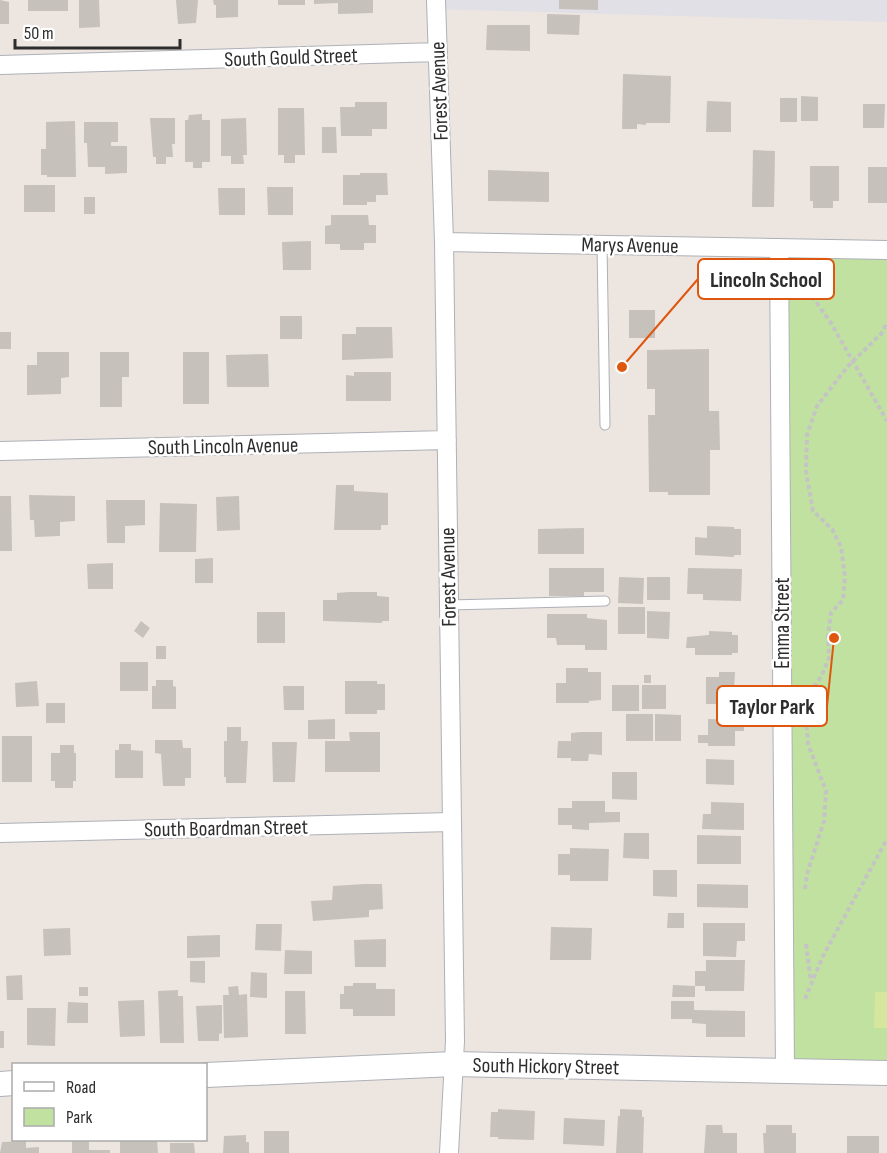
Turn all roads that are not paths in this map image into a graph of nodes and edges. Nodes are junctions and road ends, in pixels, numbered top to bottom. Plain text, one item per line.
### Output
1 (436, 0) edge
2 (438, 52) junction
3 (0, 65) edge
4 (444, 242) junction
5 (602, 245) junction
6 (779, 248) junction
7 (887, 250) edge
8 (605, 425) dead end
9 (447, 440) junction
10 (0, 451) edge
11 (605, 602) dead end
12 (449, 605) junction
13 (452, 822) junction
14 (0, 833) edge
15 (454, 1064) junction
16 (785, 1071) junction
17 (887, 1073) edge
18 (207, 1075) edge
19 (449, 1153) edge

1 - 2 street, Forest Avenue
2 - 3 street, South Gould Street
2 - 4 street, Forest Avenue
4 - 5 street, Marys Avenue
4 - 9 street, Forest Avenue
5 - 6 street, Marys Avenue
5 - 8 lane
6 - 7 street, Marys Avenue
6 - 16 street, Emma Street
9 - 10 street, South Lincoln Avenue
9 - 12 street, Forest Avenue
11 - 12 lane
12 - 13 street, Forest Avenue
13 - 14 street, South Boardman Street
13 - 15 street, Forest Avenue
15 - 16 street, South Hickory Street
15 - 18 street, South Hickory Street
15 - 19 street, Forest Avenue
16 - 17 street, South Hickory Street

